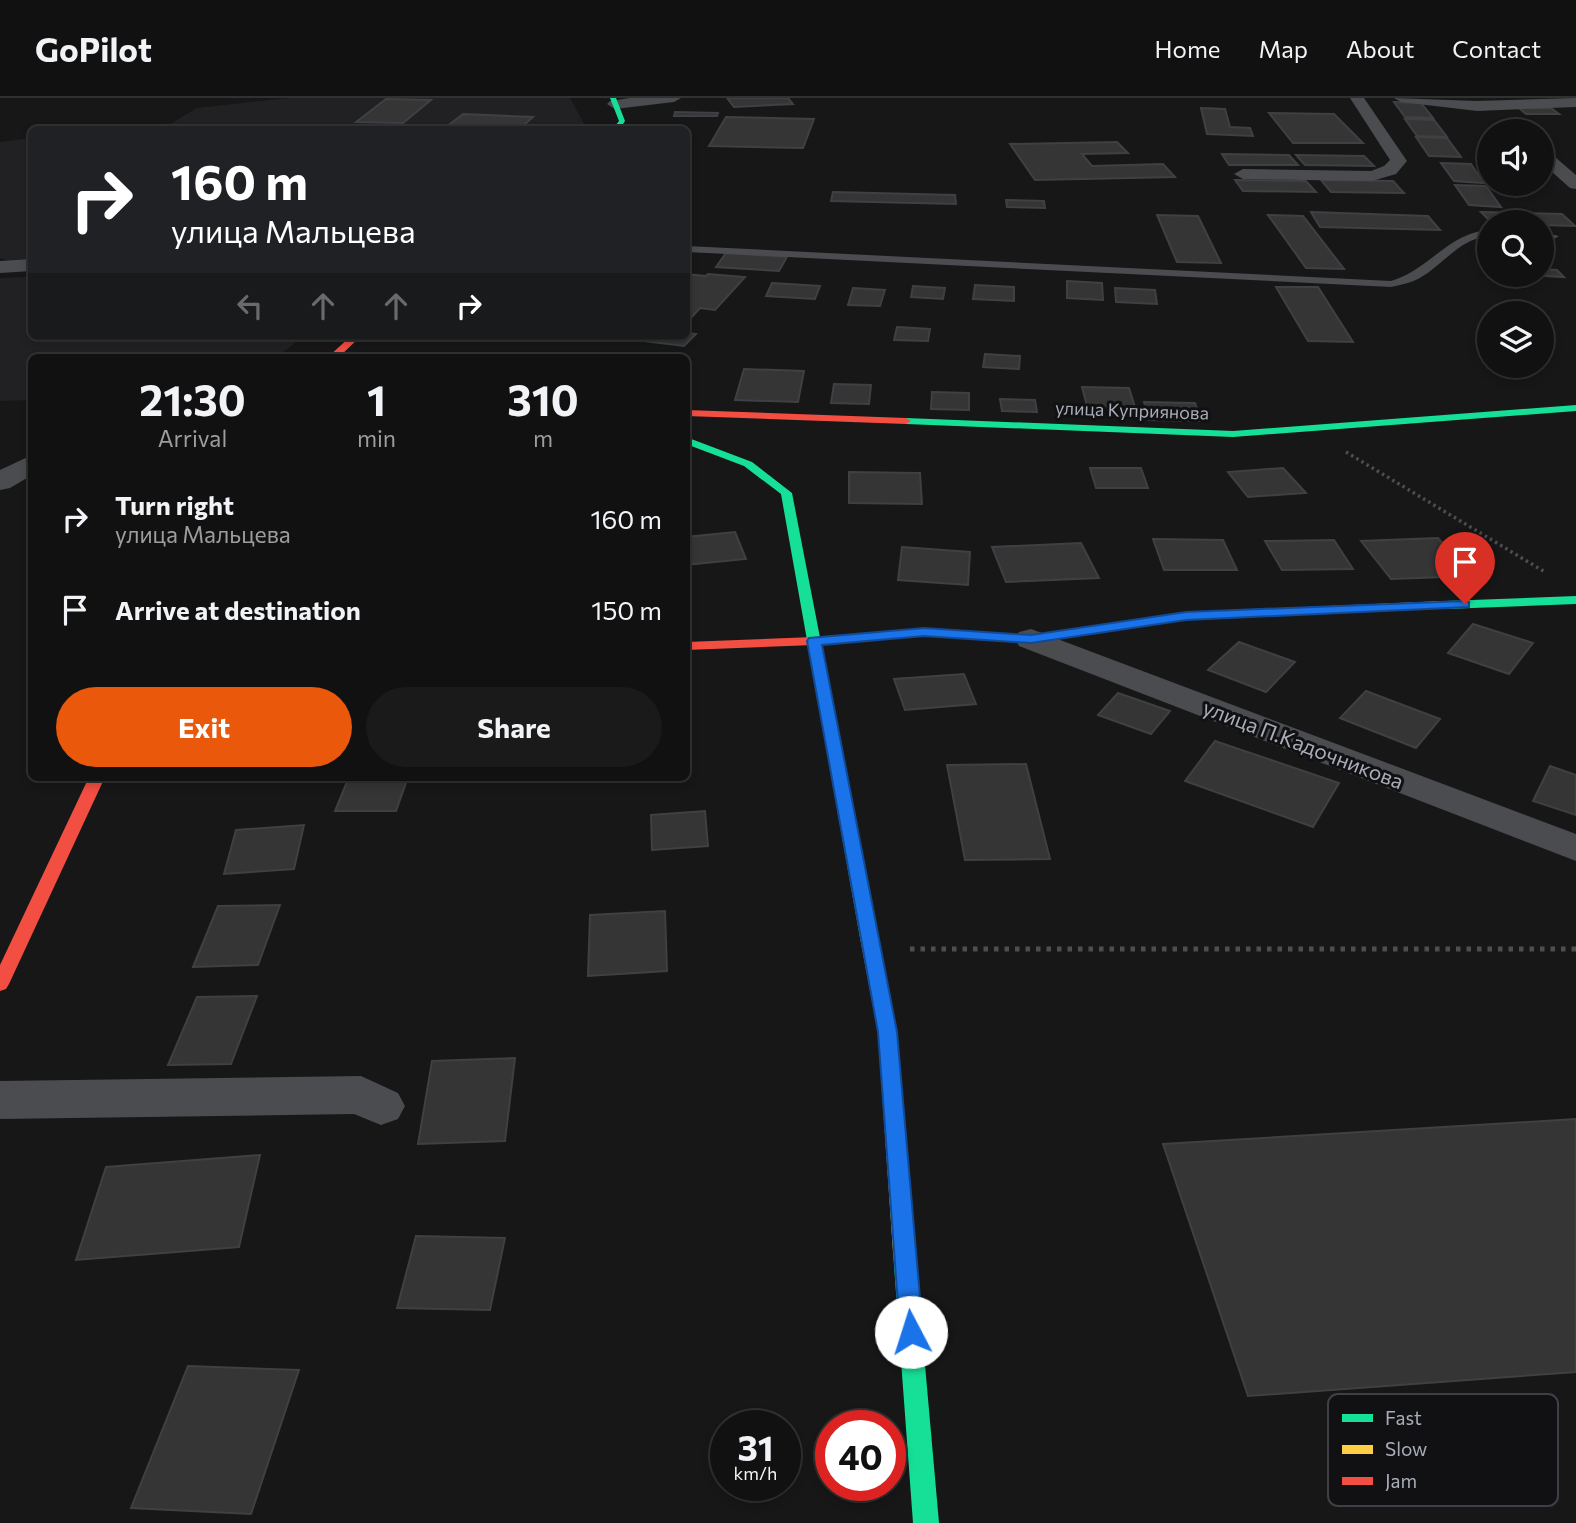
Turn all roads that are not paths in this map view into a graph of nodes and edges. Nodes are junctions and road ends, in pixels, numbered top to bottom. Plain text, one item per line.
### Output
1 (674, 98) edge
2 (1357, 98) edge
3 (1401, 98) edge
4 (614, 101) edge
5 (1473, 102) edge
6 (1576, 102) edge
7 (1494, 119) edge
8 (618, 126) edge
9 (1554, 158) edge
10 (1576, 159) edge
11 (1554, 165) edge
12 (1244, 174) dead end
13 (1576, 184) edge
14 (1477, 234) edge
15 (690, 249) edge
16 (28, 265) edge
17 (0, 267) edge
18 (352, 340) edge
19 (336, 354) edge
20 (1576, 408) edge
21 (690, 413) edge
22 (690, 442) edge
23 (28, 465) edge
24 (0, 482) edge
25 (1576, 600) edge
26 (1031, 639) junction
27 (814, 641) junction
28 (690, 646) edge
29 (95, 781) edge
30 (1576, 848) edge
31 (0, 984) edge
32 (0, 1100) edge
33 (381, 1106) dead end
34 (926, 1523) edge

1 - 4 street
2 - 12 street
3 - 5 street
4 - 8 street
5 - 6 street
5 - 7 street
9 - 10 street
11 - 13 street
14 - 15 lane
16 - 17 street
18 - 19 street
20 - 21 street, улица Куприянова
22 - 27 street
23 - 24 street
25 - 26 street
26 - 27 street
26 - 30 street, улица П.Кадочникова
27 - 28 street
27 - 34 street
29 - 31 street
32 - 33 street

